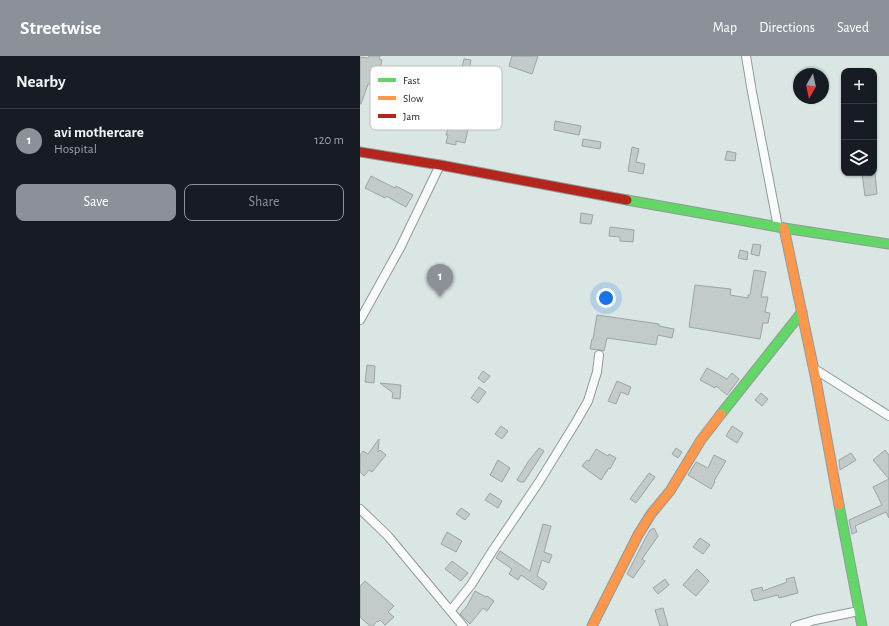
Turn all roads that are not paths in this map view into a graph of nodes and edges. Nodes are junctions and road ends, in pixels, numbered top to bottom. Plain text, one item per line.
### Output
1 (746, 56) edge
2 (360, 152) edge
3 (440, 165) junction
4 (781, 228) junction
5 (889, 244) edge
6 (802, 312) junction
7 (360, 320) edge
8 (599, 355) dead end
9 (814, 368) junction
10 (889, 416) edge
11 (360, 509) edge
12 (451, 610) junction
13 (859, 611) junction
14 (463, 626) edge
15 (592, 626) edge
16 (795, 626) edge
17 (862, 626) edge

1 - 4 street
2 - 3 street
3 - 4 street
3 - 7 street
4 - 5 street
4 - 6 street
6 - 9 street
6 - 15 street
8 - 12 street
9 - 10 street
9 - 13 street
11 - 12 street
12 - 14 street
13 - 16 street
13 - 17 street

